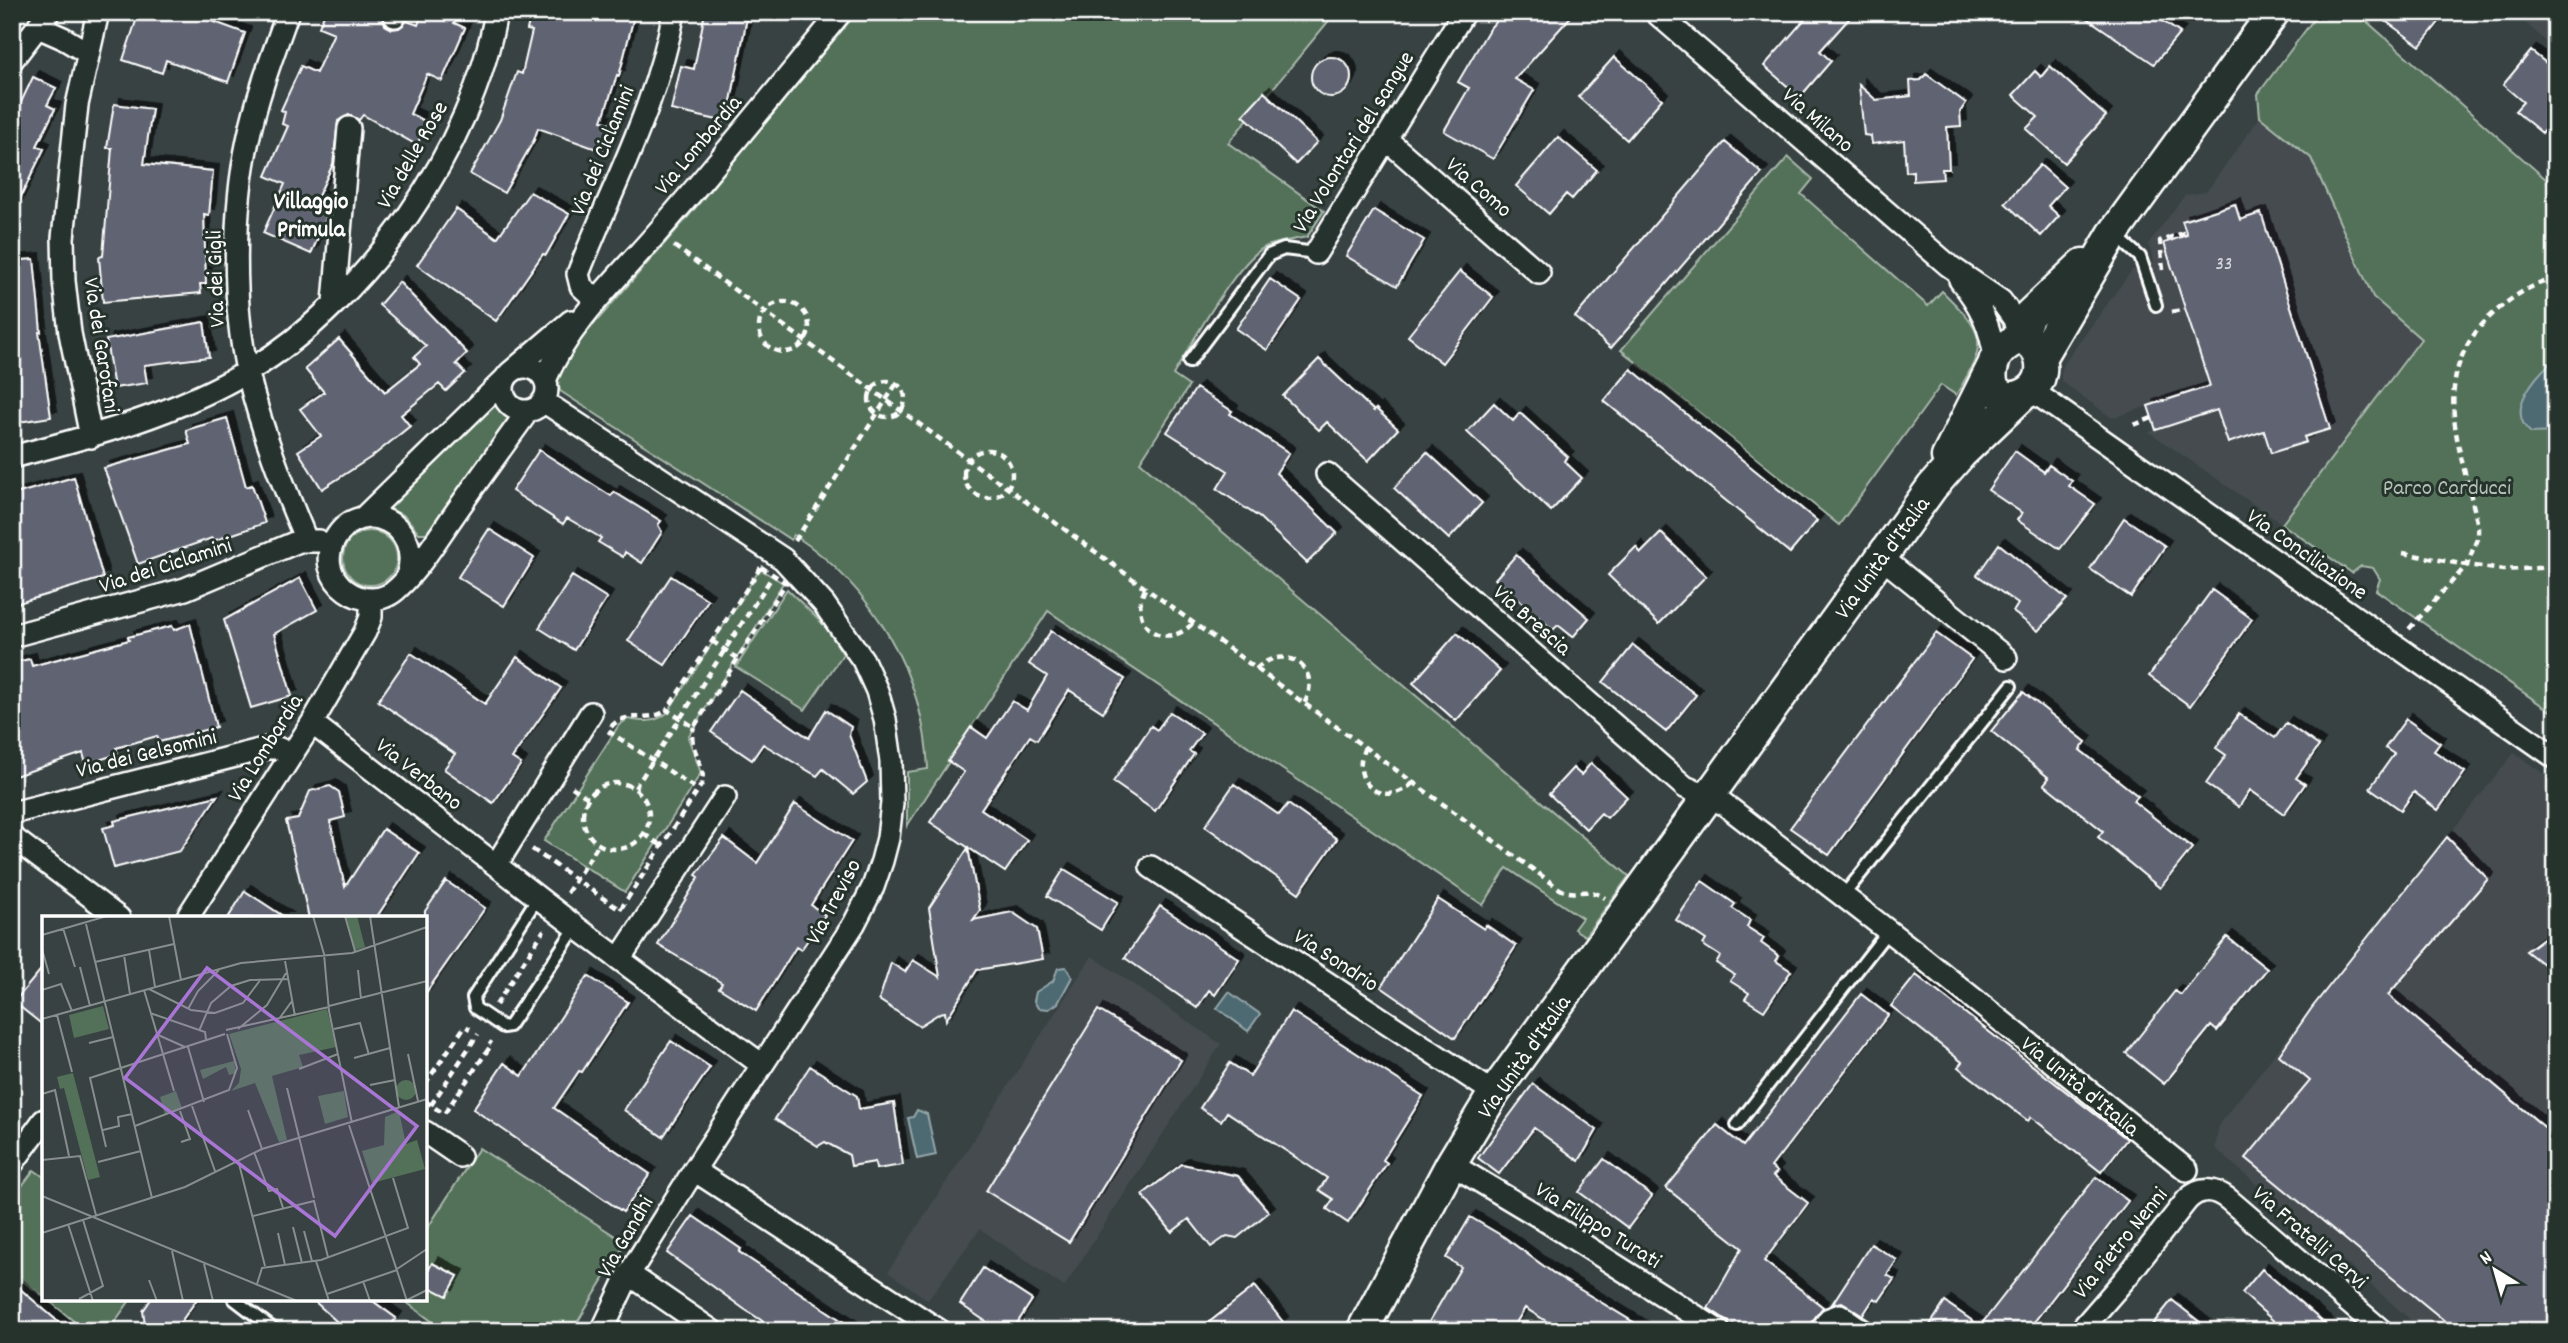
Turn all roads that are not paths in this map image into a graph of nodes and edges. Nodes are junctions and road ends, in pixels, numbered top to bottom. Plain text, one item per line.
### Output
1 (98, 12) edge
2 (288, 12) edge
3 (496, 12) edge
4 (674, 12) edge
5 (841, 12) edge
6 (1464, 12) edge
7 (1655, 12) edge
8 (2274, 12) edge
9 (43, 20) edge
10 (88, 53) junction
11 (12, 60) edge
12 (349, 128) dead end
13 (1387, 139) junction
14 (2113, 234) junction
15 (1316, 253) joint
16 (1948, 265) junction
17 (1539, 273) dead end
18 (334, 302) junction
19 (592, 304) junction
20 (2156, 304) dead end
21 (2029, 349) junction
22 (1189, 362) dead end
23 (1994, 363) junction
24 (247, 372) junction
25 (508, 375) junction
26 (2026, 393) junction
27 (538, 397) junction
28 (91, 437) junction
29 (12, 457) edge
30 (1327, 474) dead end
31 (1932, 486) junction
32 (363, 518) junction
33 (306, 540) junction
34 (332, 544) junction
35 (1881, 557) junction
36 (407, 577) junction
37 (371, 599) junction
38 (12, 636) edge
39 (2006, 658) dead end
40 (2011, 686) dead end
41 (591, 713) dead end
42 (312, 723) junction
43 (292, 754) junction
44 (2556, 758) edge
45 (725, 797) dead end
46 (1709, 797) junction
47 (12, 813) edge
48 (12, 837) edge
49 (496, 865) junction
50 (1152, 867) dead end
51 (1843, 896) junction
52 (538, 897) junction
53 (115, 916) edge
54 (188, 916) edge
55 (576, 927) junction
56 (1888, 931) junction
57 (620, 958) junction
58 (762, 1065) junction
59 (1494, 1094) junction
60 (42, 1123) edge
61 (1737, 1125) dead end
62 (427, 1133) edge
63 (460, 1156) dead end
64 (12, 1164) edge
65 (1451, 1164) junction
66 (694, 1170) junction
67 (2187, 1170) dead end
68 (2203, 1191) joint
69 (629, 1274) junction
70 (237, 1301) edge
71 (1370, 1328) edge
72 (276, 1331) edge
73 (602, 1331) edge
74 (712, 1331) edge
75 (940, 1331) edge
76 (1719, 1331) edge
77 (1821, 1331) edge
78 (1863, 1331) edge
79 (2080, 1331) edge
80 (2382, 1331) edge

1 - 10 street, Via dei Garofani
2 - 24 street, Via dei Gigli
3 - 18 street, Via delle Rose
4 - 19 street, Via dei Ciclamini
5 - 19 street, Via Lombardia
6 - 13 street, Via Volontari del sangue
7 - 16 street, Via Milano
8 - 14 street
9 - 10 street
9 - 11 street
10 - 28 street, Via dei Garofani
12 - 18 street, Via delle Rose
13 - 15 street, Via Volontari del sangue
13 - 17 street, Via Como
14 - 20 lane
14 - 21 street
15 - 22 lane, Via Volontari del sangue
16 - 21 street, Via Milano
16 - 23 street, Via Milano
18 - 24 street, Via delle Rose
19 - 25 street, Via Lombardia
19 - 27 street, Via Lombardia
21 - 23 street
21 - 26 street
23 - 26 street
23 - 31 street, Via Unità d'Italia
24 - 28 street, Via delle Rose
24 - 33 street, Via dei Gigli
25 - 27 street
25 - 27 street
25 - 32 street, Via Lombardia
26 - 31 street, Via Unità d'Italia
26 - 44 street, Via Conciliazione
27 - 36 street, Via Lombardia
27 - 58 street, Via Treviso
28 - 29 street, Via delle Rose
30 - 46 street, Via Brescia
31 - 35 street, Via Unità d'Italia
32 - 34 street, Via Lombardia
32 - 36 street
33 - 34 street, Via dei Ciclamini
33 - 38 street, Via dei Ciclamini
34 - 37 street
35 - 39 street
35 - 46 street, Via Unità d'Italia
36 - 37 street, Via Lombardia
37 - 42 street, Via Lombardia
40 - 51 lane
41 - 49 street
42 - 43 street, Via Lombardia
42 - 49 street, Via Verbano
43 - 47 street, Via dei Gelsomini
43 - 54 street, Via Lombardia
45 - 57 street
46 - 51 street, Via Unità d'Italia
46 - 59 street, Via Unità d'Italia
48 - 53 street
49 - 52 street, Via Verbano
50 - 59 street, Via Sondrio
51 - 56 street, Via Unità d'Italia
52 - 55 street, Via Verbano
52 - 55 lane
55 - 57 street, Via Verbano
56 - 61 lane
56 - 67 street, Via Unità d'Italia
57 - 58 street, Via Verbano
58 - 66 street, Via Treviso
59 - 65 street, Via Unità d'Italia
60 - 64 street
62 - 63 street
65 - 71 street, Via Unità d'Italia
65 - 76 street, Via Filippo Turati
66 - 69 street, Via Gandhi
66 - 75 street
68 - 79 street, Via Pietro Nenni
68 - 80 street, Via Fratelli Cervi
69 - 73 street, Via Gandhi
69 - 74 street
70 - 72 lane
77 - 78 street

